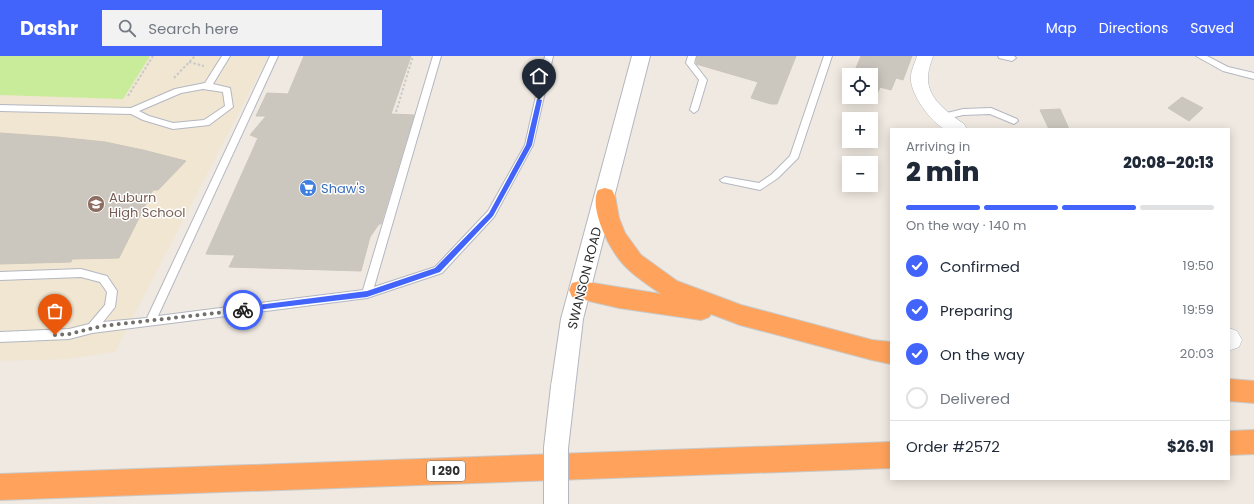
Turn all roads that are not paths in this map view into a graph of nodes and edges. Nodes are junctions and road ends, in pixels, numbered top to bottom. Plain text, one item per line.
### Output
1 (226, 56) edge
2 (274, 56) edge
3 (437, 56) edge
4 (549, 56) edge
5 (641, 56) edge
6 (692, 56) edge
7 (828, 56) edge
8 (925, 56) edge
9 (1002, 56) edge
10 (1200, 56) edge
11 (1012, 58) dead end
12 (1254, 76) edge
13 (207, 86) junction
14 (0, 108) edge
15 (694, 110) dead end
16 (132, 111) junction
17 (942, 117) junction
18 (1014, 121) dead end
19 (957, 128) edge
20 (725, 180) dead end
21 (605, 196) junction
22 (0, 276) edge
23 (580, 290) junction
24 (367, 294) junction
25 (740, 315) junction
26 (150, 322) junction
27 (92, 328) junction
28 (0, 337) edge
29 (890, 353) edge
30 (1230, 390) edge
31 (1254, 392) edge
32 (1254, 442) edge
33 (1230, 443) edge
34 (890, 455) edge
35 (0, 487) edge
36 (556, 504) edge

1 - 13 lane
2 - 26 lane
3 - 24 lane
4 - 24 lane
5 - 21 street, SWANSON ROAD
6 - 15 lane
7 - 20 lane
8 - 17 street
9 - 11 lane
10 - 12 lane
13 - 16 lane
13 - 16 lane
14 - 16 lane
17 - 18 lane
17 - 19 street
21 - 23 street, SWANSON ROAD
21 - 25 highway
22 - 27 lane
23 - 25 highway
23 - 36 street, SWANSON ROAD, bridge
24 - 26 lane
25 - 29 highway
26 - 27 lane
27 - 28 lane
30 - 31 highway
32 - 33 highway
34 - 35 highway, I 290

